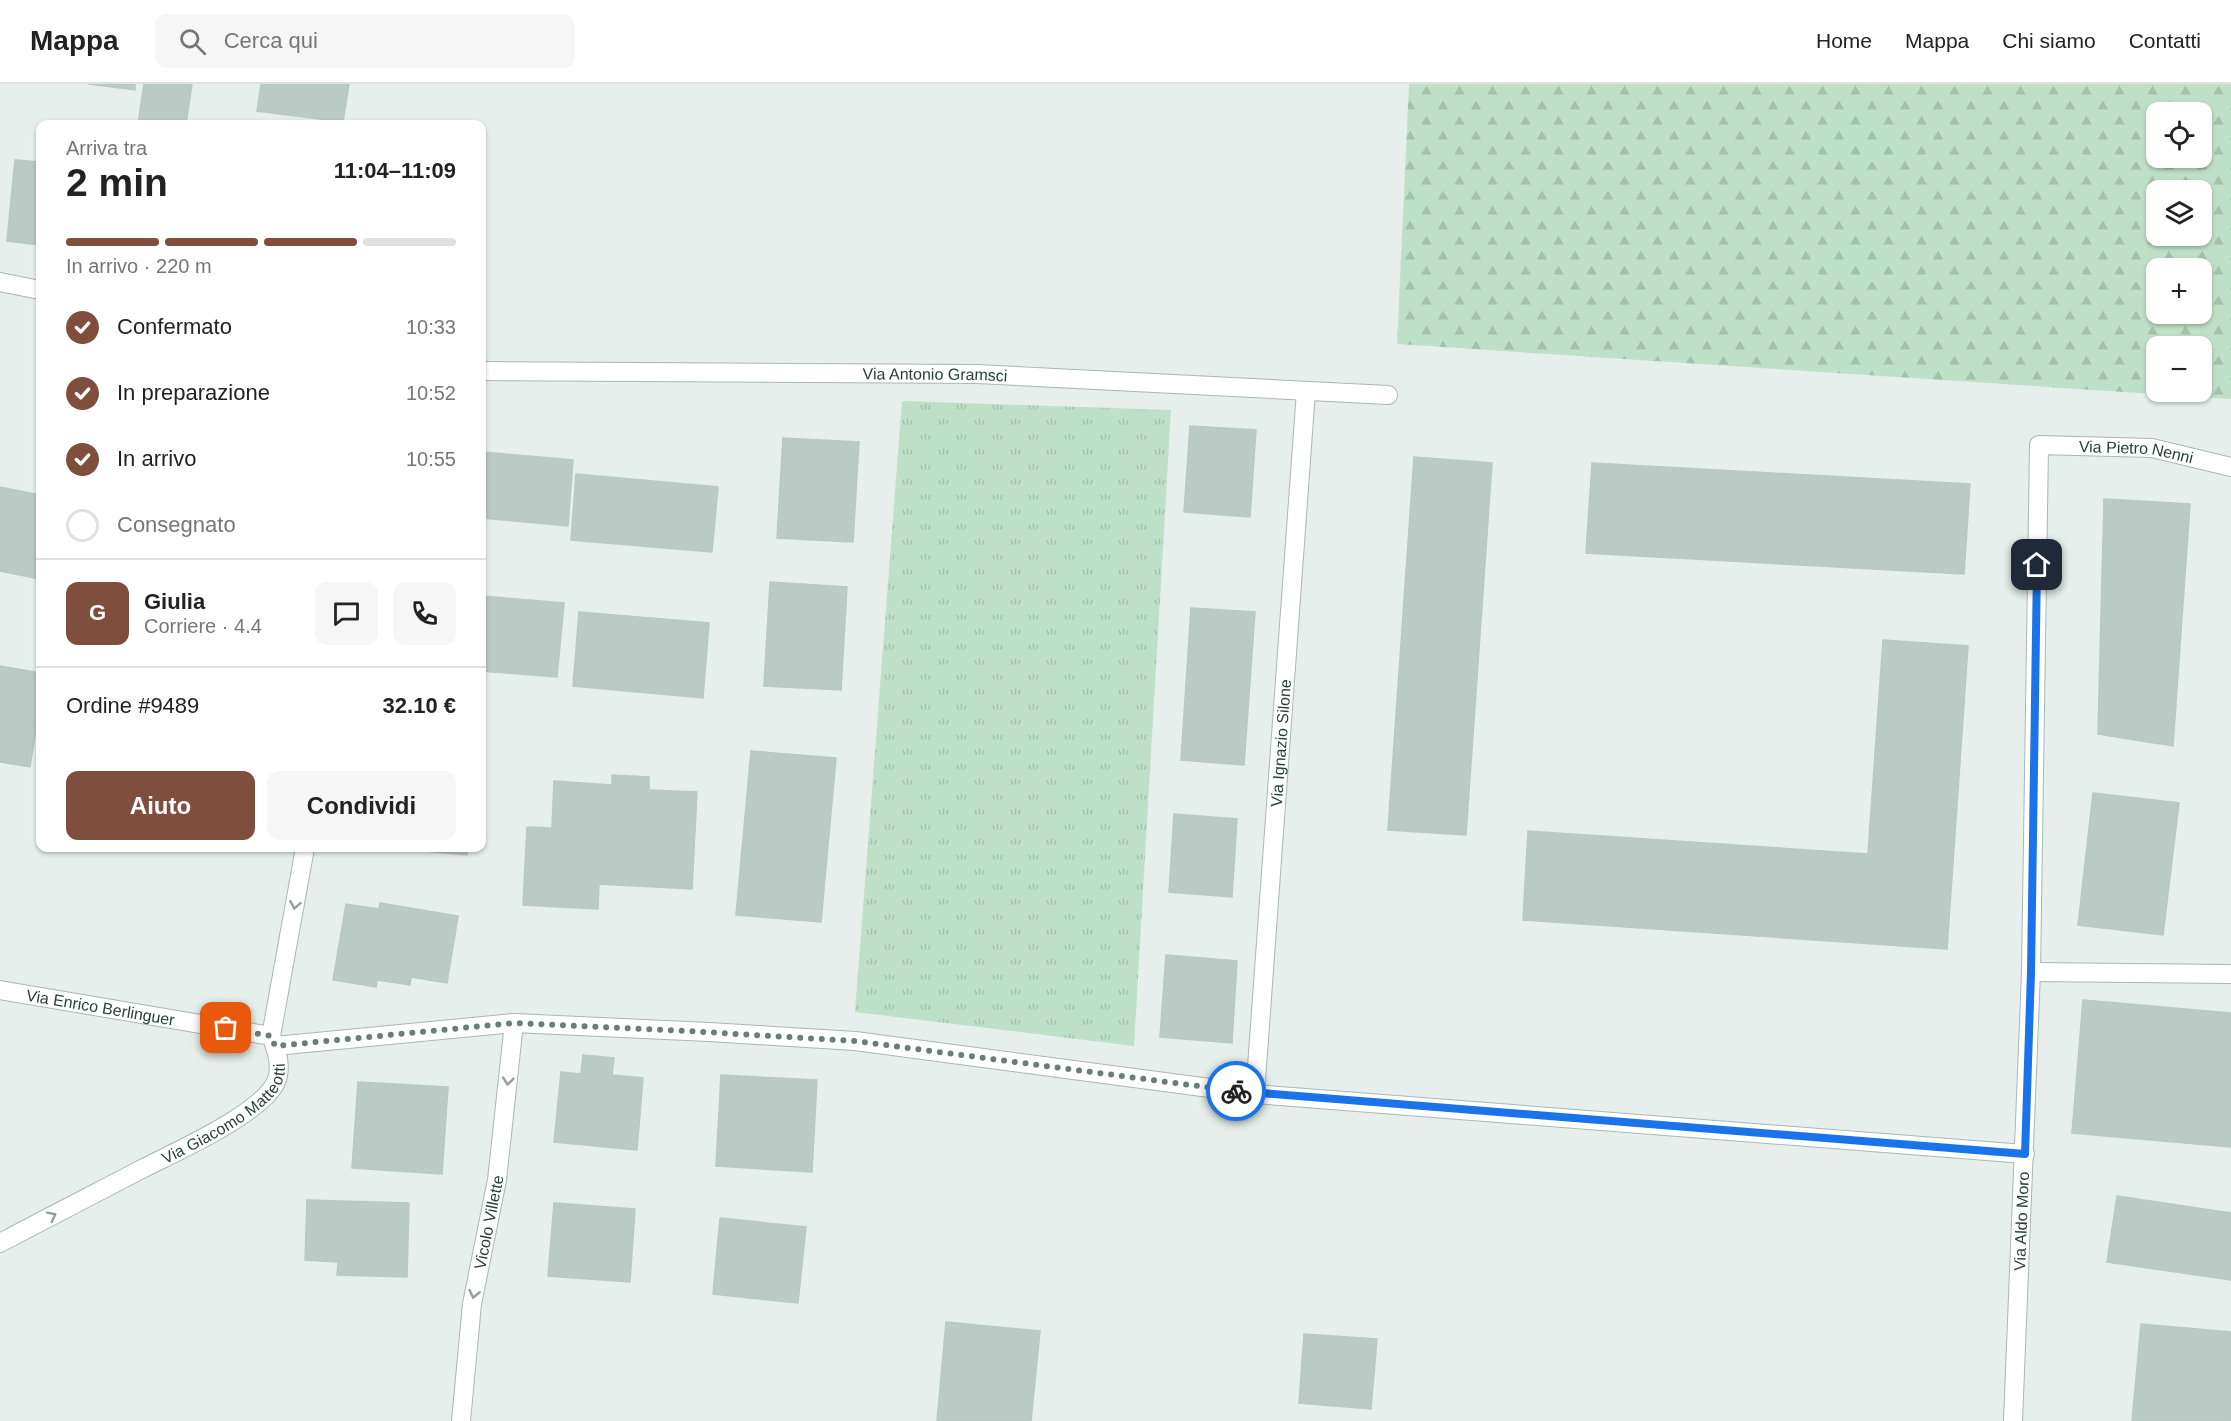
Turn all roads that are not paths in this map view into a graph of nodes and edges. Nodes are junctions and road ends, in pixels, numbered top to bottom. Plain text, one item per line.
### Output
1 (0, 282) edge
2 (36, 289) edge
3 (486, 371) edge
4 (1306, 391) junction
5 (1388, 395) dead end
6 (2039, 445) joint
7 (2231, 467) edge
8 (304, 852) edge
9 (2031, 972) junction
10 (2231, 974) edge
11 (0, 990) edge
12 (514, 1023) junction
13 (273, 1041) junction
14 (1256, 1094) junction
15 (2025, 1154) junction
16 (0, 1243) edge
17 (460, 1421) edge
18 (2013, 1421) edge

1 - 2 street
3 - 4 street, Via Antonio Gramsci
4 - 5 street, Via Antonio Gramsci
4 - 14 street, Via Ignazio Silone
6 - 7 street, Via Pietro Nenni
6 - 9 street, Via Aldo Moro
8 -> 13 street, Via Giacomo Matteotti
9 - 10 street
9 - 15 street, Via Aldo Moro
11 - 13 street, Via Enrico Berlinguer
12 - 13 street, Via Enrico Berlinguer
12 - 14 street, Via Enrico Berlinguer
12 -> 17 street, Vicolo Villette
16 -> 13 street, Via Giacomo Matteotti
14 - 15 street, Via Enrico Berlinguer
15 - 18 street, Via Aldo Moro

